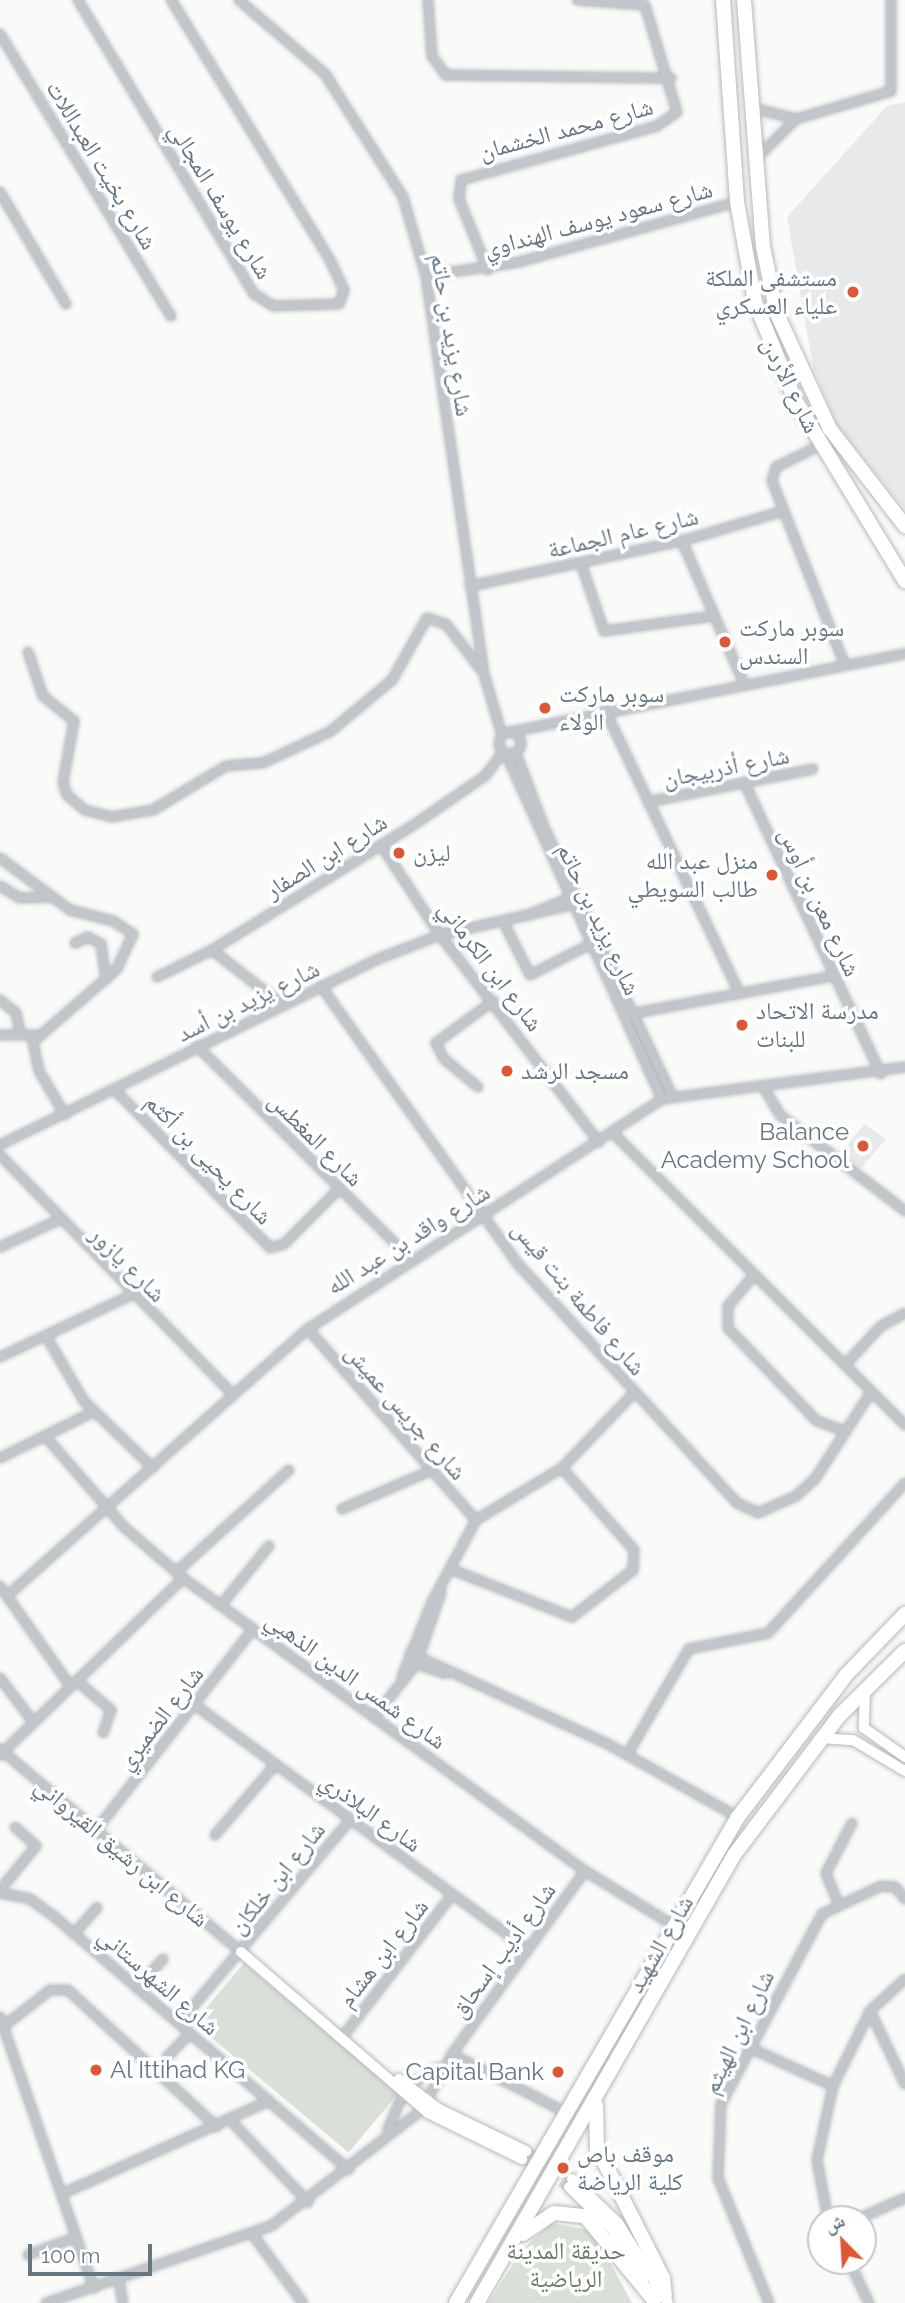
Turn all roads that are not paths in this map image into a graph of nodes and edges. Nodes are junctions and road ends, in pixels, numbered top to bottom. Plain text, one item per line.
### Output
1 (78, 0) edge
2 (172, 0) edge
3 (239, 0) edge
4 (428, 0) edge
5 (576, 0) edge
6 (723, 0) edge
7 (744, 0) edge
8 (891, 0) edge
9 (0, 34) edge
10 (671, 78) junction
11 (752, 107) junction
12 (796, 118) junction
13 (756, 159) junction
14 (0, 192) edge
15 (737, 202) junction
16 (488, 270) junction
17 (426, 276) junction
18 (66, 304) dead end
19 (171, 316) dead end
20 (821, 445) junction
21 (783, 511) junction
22 (905, 526) edge
23 (682, 541) junction
24 (581, 563) junction
25 (905, 581) edge
26 (470, 586) junction
27 (714, 616) junction
28 (28, 652) dead end
29 (905, 654) edge
30 (844, 663) junction
31 (484, 674) junction
32 (743, 681) junction
33 (605, 710) junction
34 (540, 725) junction
35 (506, 733) junction
36 (521, 739) junction
37 (504, 753) junction
38 (516, 753) junction
39 (813, 769) dead end
40 (745, 784) junction
41 (648, 802) junction
42 (381, 845) junction
43 (0, 858) edge
44 (0, 887) edge
45 (51, 897) junction
46 (578, 900) junction
47 (569, 903) junction
48 (503, 922) junction
49 (440, 935) junction
50 (75, 943) dead end
51 (589, 946) junction
52 (212, 950) junction
53 (157, 976) dead end
54 (833, 976) junction
55 (106, 980) junction
56 (321, 986) junction
57 (739, 992) junction
58 (0, 1000) edge
59 (493, 1001) junction
60 (281, 1004) junction
61 (633, 1013) junction
62 (623, 1017) junction
63 (20, 1032) junction
64 (0, 1035) edge
65 (37, 1035) junction
66 (197, 1046) junction
67 (905, 1067) edge
68 (881, 1074) junction
69 (478, 1087) dead end
70 (764, 1088) junction
71 (115, 1090) junction
72 (672, 1094) junction
73 (662, 1099) junction
74 (65, 1115) junction
75 (613, 1133) junction
76 (599, 1142) junction
77 (0, 1145) edge
78 (0, 1155) edge
79 (338, 1190) junction
80 (905, 1211) edge
81 (486, 1213) junction
82 (59, 1220) junction
83 (0, 1247) edge
84 (410, 1258) junction
85 (754, 1275) junction
86 (131, 1295) junction
87 (905, 1313) edge
88 (307, 1329) junction
89 (46, 1336) junction
90 (0, 1357) edge
91 (845, 1365) junction
92 (872, 1392) junction
93 (634, 1393) junction
94 (233, 1395) junction
95 (93, 1412) junction
96 (905, 1426) edge
97 (845, 1431) junction
98 (45, 1436) junction
99 (0, 1458) edge
100 (153, 1468) junction
101 (562, 1468) junction
102 (289, 1470) dead end
103 (432, 1470) junction
104 (905, 1483) edge
105 (342, 1509) dead end
106 (110, 1510) junction
107 (476, 1520) junction
108 (270, 1546) dead end
109 (453, 1570) junction
110 (180, 1575) junction
111 (0, 1586) edge
112 (7, 1596) junction
113 (222, 1605) junction
114 (905, 1614) edge
115 (253, 1629) junction
116 (905, 1651) edge
117 (413, 1658) junction
118 (0, 1678) edge
119 (74, 1684) junction
120 (868, 1687) junction
121 (195, 1705) junction
122 (375, 1716) junction
123 (34, 1723) junction
124 (864, 1728) junction
125 (103, 1733) dead end
126 (821, 1738) junction
127 (853, 1740) junction
128 (1, 1752) edge
129 (627, 1755) junction
130 (905, 1757) edge
131 (275, 1765) junction
132 (905, 1771) edge
133 (738, 1817) junction
134 (349, 1821) junction
135 (852, 1823) dead end
136 (15, 1827) dead end
137 (96, 1830) junction
138 (215, 1835) dead end
139 (585, 1871) junction
140 (0, 1892) edge
141 (452, 1895) junction
142 (905, 1899) edge
143 (838, 1903) junction
144 (97, 1908) dead end
145 (671, 1924) junction
146 (74, 1934) junction
147 (527, 1949) junction
148 (241, 1952) junction
149 (163, 1959) dead end
150 (905, 1979) edge
151 (137, 1988) junction
152 (870, 2011) junction
153 (0, 2017) edge
154 (179, 2023) junction
155 (4, 2026) junction
156 (190, 2033) junction
157 (345, 2034) junction
158 (748, 2047) junction
159 (452, 2054) junction
160 (167, 2057) dead end
161 (905, 2084) edge
162 (833, 2086) junction
163 (405, 2089) junction
164 (600, 2093) junction
165 (269, 2101) junction
166 (425, 2104) junction
167 (565, 2112) junction
168 (231, 2121) junction
169 (217, 2127) junction
170 (383, 2137) junction
171 (524, 2155) tunnel mouth
172 (349, 2170) junction
173 (571, 2183) tunnel mouth
174 (64, 2193) junction
175 (905, 2198) edge
176 (308, 2202) junction
177 (825, 2205) edge
178 (877, 2211) edge
179 (253, 2235) junction
180 (77, 2237) junction
181 (516, 2239) junction
182 (28, 2255) dead end
183 (857, 2275) edge
184 (119, 2279) junction
185 (863, 2287) junction
186 (94, 2288) junction
187 (661, 2301) edge
188 (47, 2303) edge
189 (123, 2303) edge
190 (303, 2303) edge
191 (456, 2303) edge
192 (477, 2303) edge
193 (769, 2303) edge
194 (869, 2303) edge
195 (875, 2303) edge

1 - 2 street, شارع يوسف المجالي
3 - 17 street, شارع يزيد بن حاتم
4 - 10 street
5 - 10 street, شارع محمد الخشمان
6 - 15 highway, شارع الأردن
7 - 11 highway, شارع الأردن
8 - 12 street
9 - 19 street, شارع بخيت العبداللات
10 - 16 street, شارع محمد الخشمان
11 - 12 street
11 - 13 highway, شارع الأردن
12 - 13 street
13 - 22 highway, شارع الأردن
14 - 18 street
15 - 16 street, شارع سعود يوسف الهنداوي
15 - 20 highway, شارع الأردن
16 - 17 street, شارع سعود يوسف الهنداوي
17 - 26 street, شارع يزيد بن حاتم
20 - 21 street
20 - 25 highway, شارع الأردن
21 - 23 street, شارع عام الجماعة
21 - 30 street
23 - 24 street, شارع عام الجماعة
23 - 27 street
24 - 26 street, شارع عام الجماعة
24 - 27 street
26 - 31 street, شارع يزيد بن حاتم
27 - 32 street
28 - 31 street
29 - 30 street
30 - 32 street
31 - 35 street, شارع يزيد بن حاتم
32 - 33 street
33 - 34 street
33 - 41 street
34 - 35 street
34 - 36 street
35 - 36 street
35 - 37 street, شارع يزيد بن حاتم
36 - 38 street
37 - 38 street
37 - 42 street, شارع ابن الصفار
37 - 47 street, شارع يزيد بن حاتم
38 - 46 street, شارع يزيد بن حاتم
39 - 40 street, شارع أذربيجان
40 - 41 street, شارع أذربيجان
40 - 54 street, شارع معن بن أوس
41 - 57 street
42 - 49 street, شارع ابن الكرماني
42 - 52 street, شارع ابن الصفار
43 - 45 street
44 - 45 street
45 - 55 street
46 - 47 street, شارع يزيد بن أسد
46 - 61 street, شارع يزيد بن حاتم
47 - 48 street, شارع يزيد بن أسد
47 - 51 street, شارع يزيد بن حاتم
48 - 49 street, شارع يزيد بن أسد
48 - 51 street
49 - 56 street, شارع يزيد بن أسد
49 - 59 street, شارع ابن الكرماني
50 - 55 street
51 - 62 street, شارع يزيد بن حاتم
52 - 53 street, شارع ابن الصفار
52 - 60 street
54 - 57 street
54 - 68 street, شارع معن بن أوس
55 - 65 street
56 - 60 street, شارع يزيد بن أسد
56 - 81 street, شارع فاطمة بنت قيس
57 - 61 street
58 - 63 street
59 - 69 street
59 - 76 street, شارع ابن الكرماني
60 - 66 street, شارع يزيد بن أسد
61 - 62 street
61 - 72 street, شارع يزيد بن حاتم
62 - 73 street, شارع يزيد بن حاتم
63 - 64 street
63 - 65 street
65 - 74 street
66 - 71 street, شارع يزيد بن أسد
66 - 79 street, شارع المغطس
67 - 68 street, شارع واقد بن عبد الله
68 - 70 street, شارع واقد بن عبد الله
70 - 72 street, شارع واقد بن عبد الله
70 - 80 street
71 - 74 street, شارع يزيد بن أسد
71 - 79 street, شارع يحيى بن أكثم
72 - 73 street, شارع واقد بن عبد الله
73 - 75 street, شارع واقد بن عبد الله
74 - 77 street, شارع يزيد بن أسد
75 - 76 street, شارع واقد بن عبد الله
75 - 85 street
76 - 81 street, شارع واقد بن عبد الله
78 - 82 street, شارع يازور
79 - 84 street, شارع المغطس
81 - 84 street, شارع واقد بن عبد الله
81 - 93 street, شارع فاطمة بنت قيس
82 - 83 street
82 - 86 street, شارع يازور
84 - 88 street, شارع واقد بن عبد الله
85 - 91 street
85 - 97 street
86 - 89 street
86 - 94 street, شارع يازور
87 - 91 street
88 - 94 street, شارع واقد بن عبد الله
88 - 103 street, شارع جريس عميش
89 - 90 street
89 - 95 street
91 - 92 street
92 - 96 street
92 - 97 street, شارع فاطمة بنت قيس
93 - 97 street, شارع فاطمة بنت قيس
93 - 101 street
94 - 100 street, شارع واقد بن عبد الله
95 - 98 street
95 - 100 street
98 - 99 street
98 - 106 street, شارع شمس الدين الذهبي
100 - 106 street, شارع واقد بن عبد الله
101 - 107 street
101 - 109 street
102 - 110 street
103 - 105 street
103 - 107 street, شارع جريس عميش
104 - 129 street
106 - 110 street, شارع شمس الدين الذهبي
106 - 112 street, شارع واقد بن عبد الله
107 - 109 street
108 - 113 street
109 - 117 street
110 - 113 street, شارع شمس الدين الذهبي
110 - 119 street
111 - 112 street
112 - 119 street
113 - 115 street, شارع شمس الدين الذهبي
114 - 133 highway, شارع الشهيد
115 - 121 street, شارع الضميري
115 - 122 street, شارع شمس الدين الذهبي
116 - 120 highway, شارع الشهيد
117 - 122 street
117 - 129 street
118 - 123 street
119 - 123 street
119 - 125 street
120 - 124 main road
120 - 126 highway, شارع الشهيد
121 - 131 street, شارع البلاذري
121 - 137 street, شارع الضميري
122 - 139 street, شارع شمس الدين الذهبي
123 - 128 street
124 - 127 main road
124 - 130 main road
126 - 127 main road
126 - 164 highway, شارع الشهيد
127 - 132 main road
128 - 137 street, شارع ابن رشيق القيرواني
129 - 133 street
131 - 134 street, شارع البلاذري
131 - 138 street
133 - 145 highway, شارع الشهيد
134 - 141 street, شارع البلاذري
134 - 148 street, شارع ابن خلكان
135 - 143 street
136 - 140 street
137 - 148 street, شارع ابن رشيق القيرواني
139 - 145 street, شارع شمس الدين الذهبي
139 - 147 street, شارع أديب إسحاق
140 - 146 street, شارع الشهرستاني
141 - 147 street, شارع البلاذري
141 - 157 street, شارع ابن هشام
142 - 143 street, شارع ابن الهيثم
143 - 158 street, شارع ابن الهيثم
144 - 146 street
145 - 167 highway, شارع الشهيد
146 - 151 street, شارع الشهرستاني
147 - 159 street, شارع أديب إسحاق
148 - 154 street, شارع ابن خلكان
148 - 157 main road, شارع ابن رشيق القيرواني
148 - 163 main road, شارع ابن رشيق القيرواني
149 - 151 street
150 - 152 street
151 - 154 street, شارع الشهرستاني
152 - 161 street
152 - 162 street
153 - 155 street
154 - 156 street, شارع الشهرستاني
155 - 169 street
155 - 174 street
156 - 160 street
156 - 165 street, شارع الشهرستاني
157 - 163 main road, شارع ابن رشيق القيرواني
158 - 162 street
158 - 193 street, شارع ابن الهيثم
159 - 163 street, شارع أديب إسحاق
159 - 166 street, شارع أديب إسحاق
159 - 167 street
162 - 177 street
163 - 166 main road
163 - 170 street, شارع أديب إسحاق
164 - 181 highway, شارع الشهيد
164 - 187 highway
165 - 168 street
165 - 172 street, شارع الشهرستاني
166 - 170 street, شارع أديب إسحاق
166 - 171 main road
167 - 191 highway, شارع الشهيد
168 - 169 street
168 - 176 street
169 - 174 street
170 - 172 street, شارع أديب إسحاق
172 - 176 street, شارع أديب إسحاق
173 - 187 main road
174 - 180 street
175 - 178 street
176 - 179 street, شارع أديب إسحاق
179 - 184 street, شارع أديب إسحاق
179 - 190 street
180 - 182 street
180 - 186 street
181 - 187 highway
181 - 192 highway, شارع الشهيد
183 - 185 street
184 - 186 street, شارع أديب إسحاق
184 - 189 street
185 - 194 street
185 - 195 street
186 - 188 street, شارع أديب إسحاق

